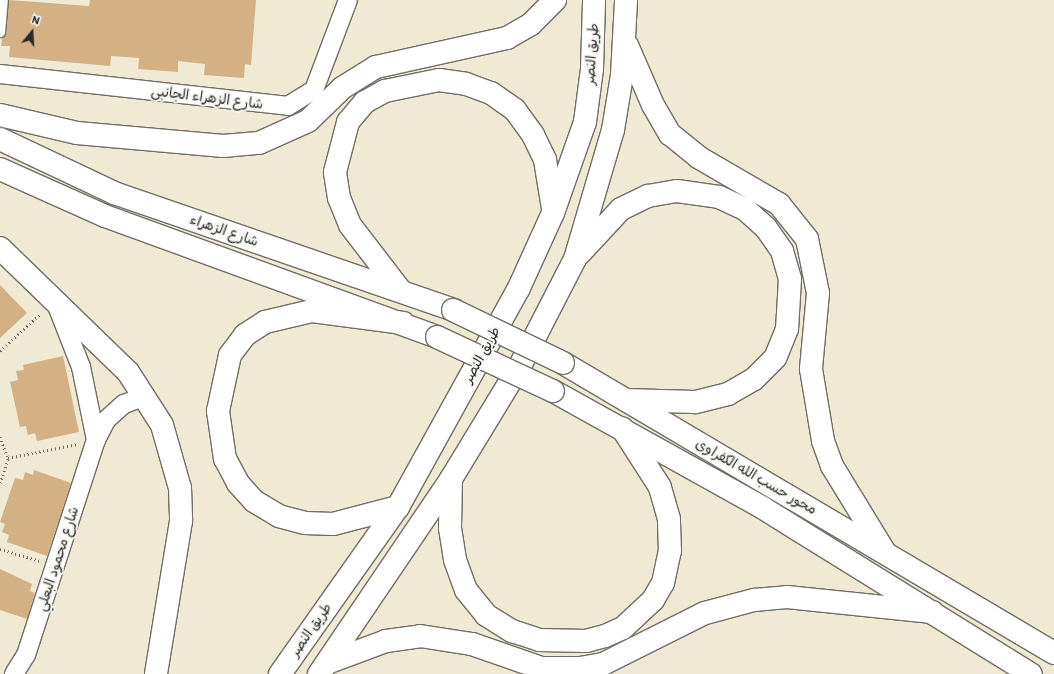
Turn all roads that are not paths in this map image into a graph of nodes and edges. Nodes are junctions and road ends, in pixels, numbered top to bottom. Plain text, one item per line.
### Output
1 (3, 0) edge
2 (348, 0) edge
3 (555, 0) edge
4 (594, 0) edge
5 (626, 0) edge
6 (0, 32) edge
7 (625, 38) junction
8 (0, 74) edge
9 (0, 115) edge
10 (0, 139) edge
11 (0, 169) edge
12 (553, 213) junction
13 (0, 248) edge
14 (575, 259) junction
15 (400, 290) junction
16 (50, 306) junction
17 (453, 310) joint
18 (403, 323) junction
19 (437, 337) joint
20 (146, 396) junction
21 (626, 400) junction
22 (622, 428) junction
23 (96, 440) junction
24 (451, 479) junction
25 (398, 508) junction
26 (884, 551) junction
27 (932, 612) junction
28 (1054, 653) edge
29 (323, 669) edge
30 (14, 674) edge
31 (156, 674) edge
32 (280, 674) edge
33 (1031, 674) edge

1 - 6 lane
2 - 8 street, شارع الزهراء الجانبى
3 - 9 main road
4 - 12 main road, طريق النصر
5 - 7 main road
7 - 14 main road
7 - 26 main road
10 - 15 main road, شارع الزهراء
11 - 18 main road, شارع الزهراء
12 - 15 main road
12 - 25 main road, طريق النصر
13 - 16 main road
14 - 21 main road
14 - 24 main road
15 - 17 main road, شارع الزهراء
16 - 20 main road
16 - 23 street, شارع محمود البعلي
17 - 21 main road, محور حسب الله الكفراوى, bridge
18 - 19 main road, شارع الزهراء
18 - 25 main road
19 - 22 main road, محور حسب الله الكفراوى, bridge
20 - 23 street, شارع محمود البعلي
20 - 31 main road
21 - 26 main road, محور حسب الله الكفراوى
22 - 24 main road
22 - 27 main road, محور حسب الله الكفراوى
23 - 30 street, شارع محمود البعلي
24 - 29 main road
25 - 32 main road, طريق النصر
26 - 28 main road, محور حسب الله الكفراوى
27 - 29 main road
27 - 33 main road, محور حسب الله الكفراوى

